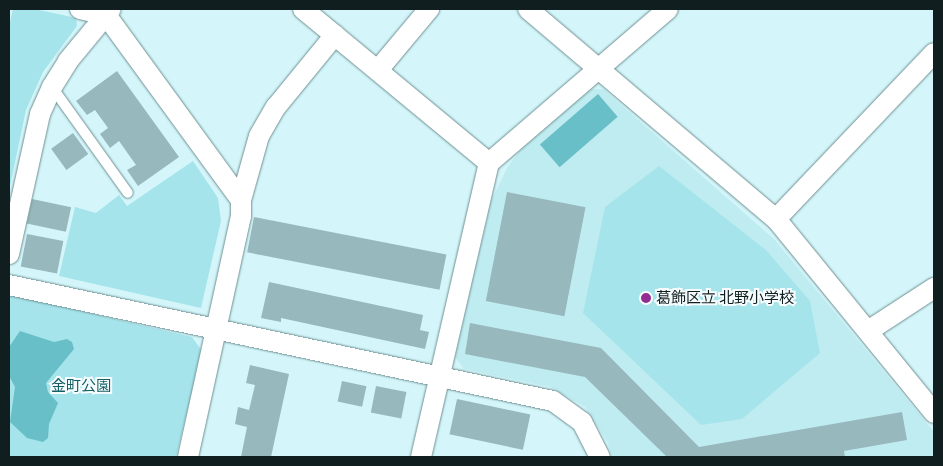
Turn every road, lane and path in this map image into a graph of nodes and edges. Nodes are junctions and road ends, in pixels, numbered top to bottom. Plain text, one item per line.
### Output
1 (80, 9) edge
2 (303, 9) edge
3 (429, 9) edge
4 (528, 9) edge
5 (668, 9) edge
6 (109, 12) edge
7 (335, 35) junction
8 (934, 53) edge
9 (598, 67) junction
10 (378, 70) junction
11 (52, 87) junction
12 (489, 163) junction
13 (128, 192) dead end
14 (241, 200) junction
15 (776, 219) junction
16 (9, 254) edge
17 (9, 285) edge
18 (934, 288) edge
19 (217, 330) junction
20 (868, 331) junction
21 (439, 376) junction
22 (934, 413) edge
23 (188, 457) edge
24 (421, 457) edge
25 (600, 457) edge

1 - 6 street
2 - 7 street
3 - 10 street
4 - 9 street
5 - 9 street
6 - 11 street
6 - 14 street
7 - 10 street
7 - 14 street
8 - 15 street
9 - 12 street
9 - 15 street
10 - 12 street
11 - 13 lane
11 - 16 street
12 - 21 street
14 - 19 street
15 - 20 street
17 - 19 street
18 - 20 street
19 - 21 street
19 - 23 street
20 - 22 street
21 - 24 street
21 - 25 street

